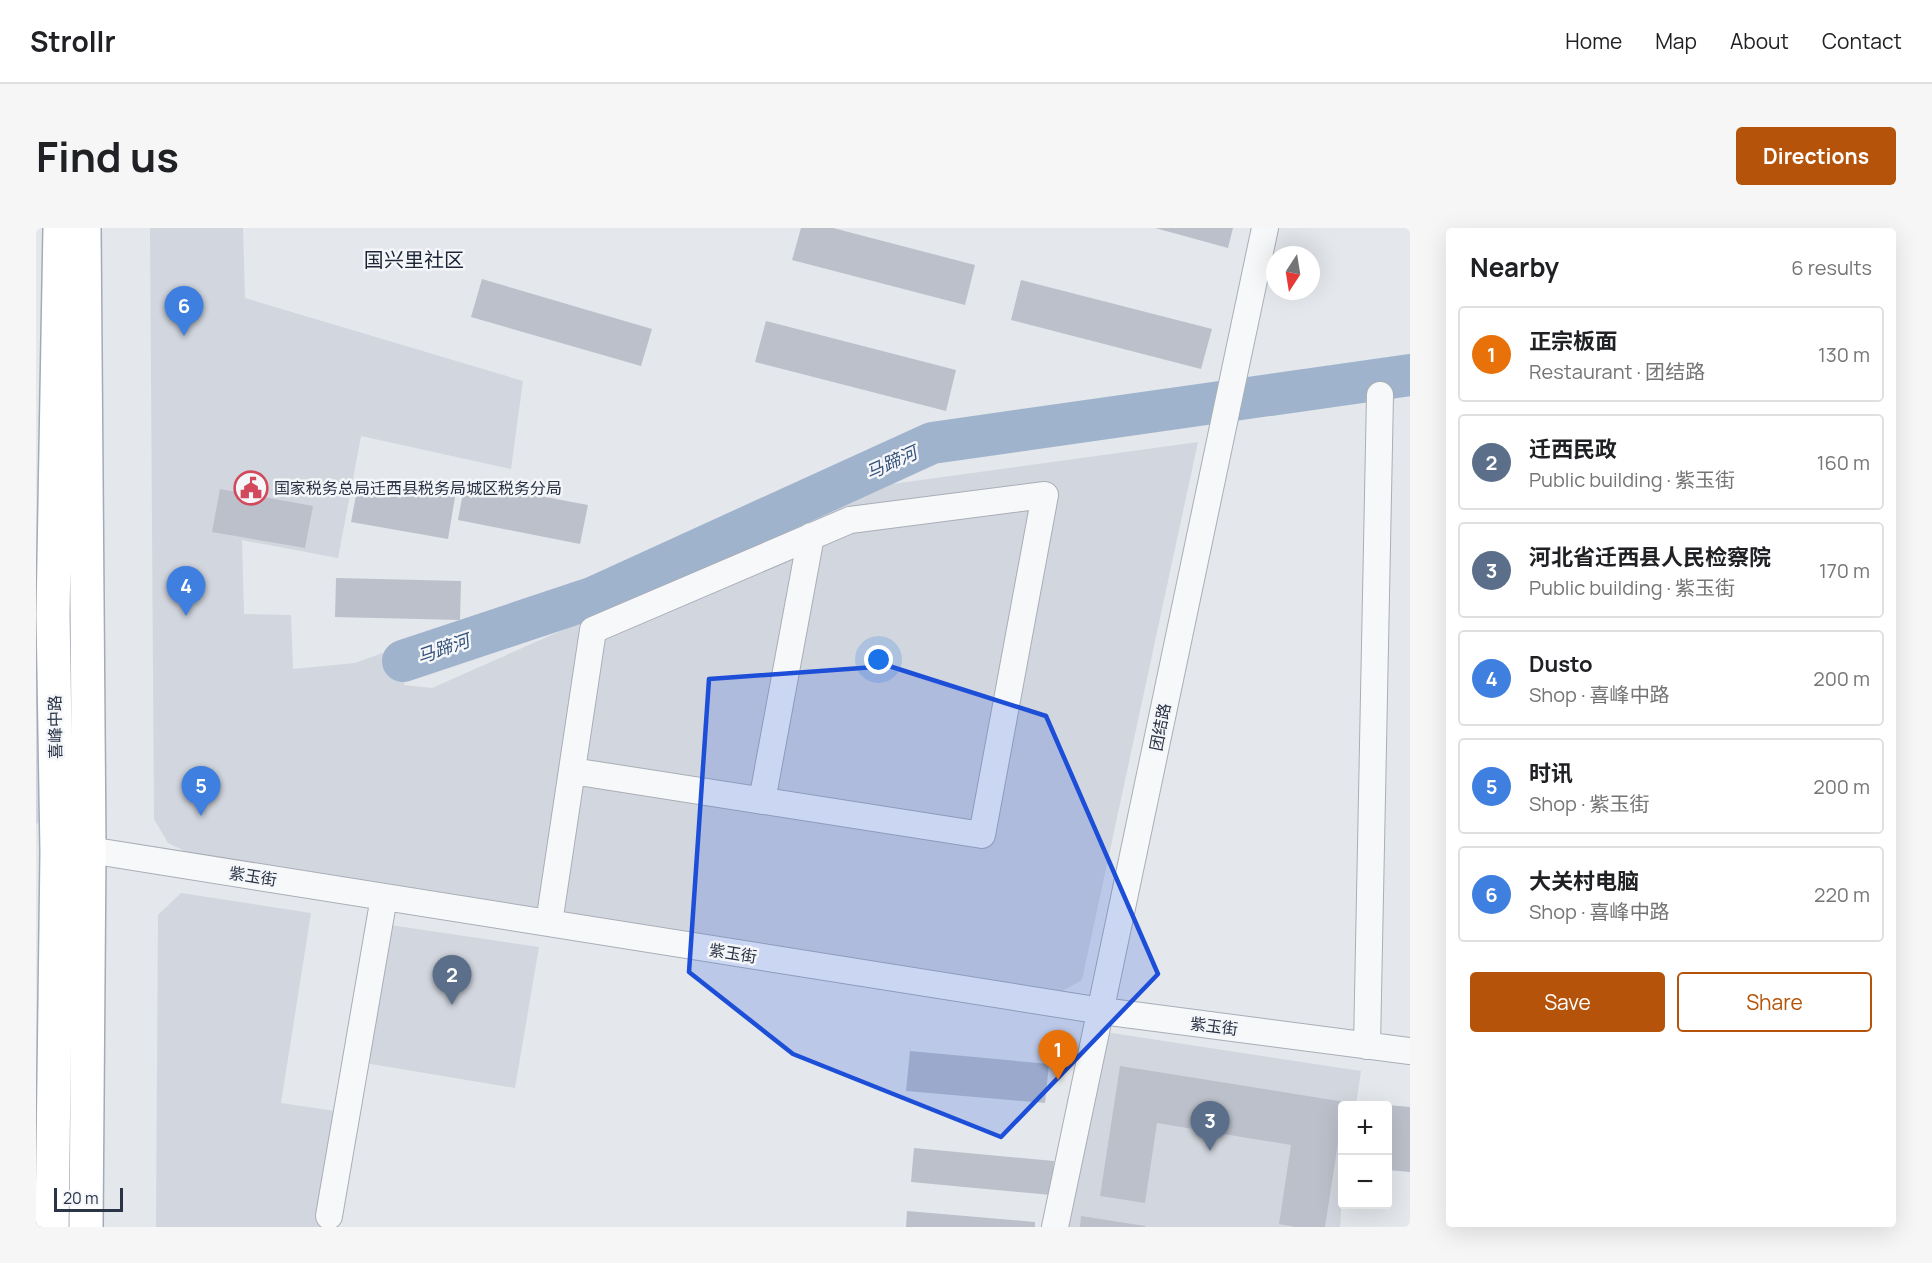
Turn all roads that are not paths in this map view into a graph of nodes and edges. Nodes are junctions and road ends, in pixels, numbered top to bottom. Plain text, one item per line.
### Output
1 (60, 228) edge
2 (84, 228) edge
3 (1265, 228) edge
4 (1380, 395) dead end
5 (811, 536) junction
6 (45, 612) edge
7 (88, 621) junction
8 (572, 771) junction
9 (762, 801) junction
10 (73, 851) junction
11 (384, 897) junction
12 (46, 908) edge
13 (549, 923) junction
14 (1102, 1011) junction
15 (1367, 1046) junction
16 (1410, 1051) edge
17 (329, 1216) dead end
18 (52, 1227) edge
19 (86, 1227) edge
20 (1055, 1227) edge

1 - 6 main road, 喜峰中路
2 - 7 main road, 喜峰中路
3 - 14 street, 团结路
4 - 15 street
5 - 8 street
5 - 9 street
5 - 9 street
6 - 7 street
6 - 10 main road, 喜峰中路
7 - 10 main road, 喜峰中路
8 - 9 street
8 - 13 street
10 - 11 street, 紫玉街
10 - 12 main road, 喜峰中路
10 - 19 main road, 喜峰中路
11 - 13 street, 紫玉街
11 - 17 street
12 - 18 main road, 喜峰中路
13 - 14 street, 紫玉街
14 - 15 street, 紫玉街
14 - 20 street, 团结路
15 - 16 street, 紫玉街

